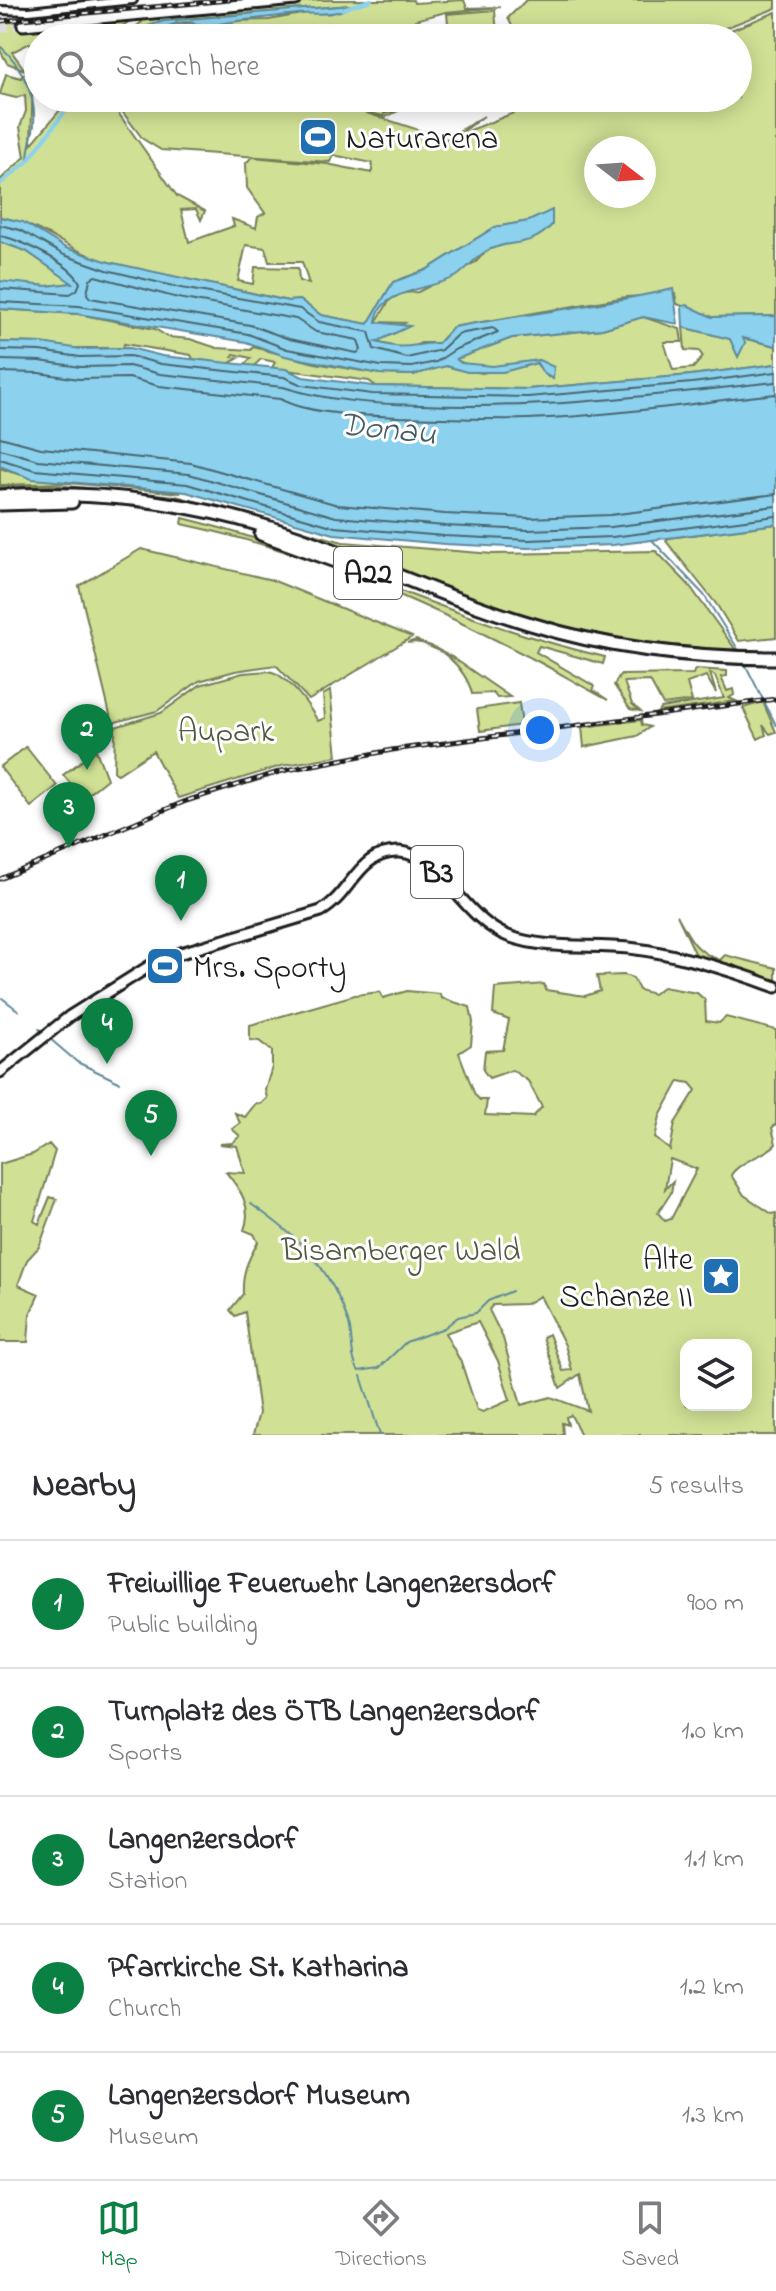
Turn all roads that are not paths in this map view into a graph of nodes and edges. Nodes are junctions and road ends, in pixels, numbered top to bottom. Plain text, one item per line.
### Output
1 (133, 0) edge
2 (296, 0) edge
3 (0, 10) edge
4 (34, 24) tunnel mouth
5 (0, 496) edge
6 (0, 504) edge
7 (776, 658) edge
8 (732, 661) junction
9 (755, 662) junction
10 (776, 666) edge
11 (776, 987) edge
12 (0, 1072) edge

1 - 3 street
2 - 4 main road
5 - 8 highway, A22
6 - 8 highway, A22
7 - 9 highway, A22
8 - 9 highway, A22
9 - 10 highway, A22
11 - 12 main road, B3

